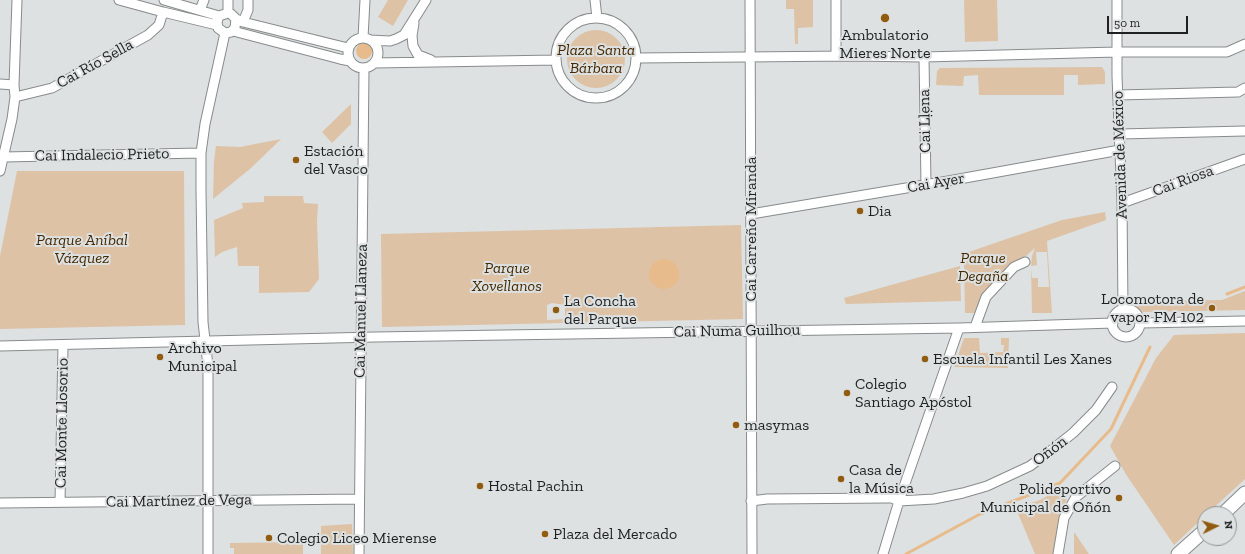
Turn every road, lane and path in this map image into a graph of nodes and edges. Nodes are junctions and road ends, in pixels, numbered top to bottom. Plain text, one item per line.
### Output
1 (17, 0) edge
2 (119, 0) edge
3 (164, 0) edge
4 (204, 0) edge
5 (228, 0) edge
6 (248, 0) edge
7 (365, 0) edge
8 (426, 0) edge
9 (595, 0) edge
10 (750, 0) edge
11 (836, 0) edge
12 (1117, 0) edge
13 (200, 10) junction
14 (163, 12) junction
15 (221, 18) junction
16 (597, 18) junction
17 (240, 20) junction
18 (414, 20) junction
19 (229, 32) junction
20 (367, 39) junction
21 (1245, 44) edge
22 (348, 48) junction
23 (1117, 52) junction
24 (836, 56) junction
25 (924, 57) junction
26 (637, 58) junction
27 (750, 58) junction
28 (556, 60) junction
29 (350, 61) junction
30 (436, 61) junction
31 (374, 63) junction
32 (364, 68) junction
33 (0, 84) edge
34 (14, 85) junction
35 (1245, 88) edge
36 (1118, 94) junction
37 (15, 97) junction
38 (1245, 131) edge
39 (1120, 134) junction
40 (1120, 150) junction
41 (201, 153) junction
42 (3, 158) junction
43 (1245, 159) edge
44 (0, 170) edge
45 (926, 185) junction
46 (1122, 203) junction
47 (751, 214) junction
48 (1025, 262) dead end
49 (1123, 310) junction
50 (1245, 321) edge
51 (1113, 323) junction
52 (1140, 323) junction
53 (959, 328) junction
54 (975, 328) junction
55 (750, 331) junction
56 (362, 338) junction
57 (206, 341) junction
58 (63, 345) junction
59 (0, 346) edge
60 (1112, 387) dead end
61 (1115, 466) dead end
62 (1245, 493) edge
63 (359, 499) junction
64 (207, 500) junction
65 (751, 501) junction
66 (60, 502) junction
67 (899, 502) junction
68 (0, 503) edge
69 (1231, 506) edge
70 (1197, 537) edge
71 (208, 554) edge
72 (359, 554) edge
73 (752, 554) edge
74 (883, 554) edge
75 (1058, 554) edge
76 (1178, 554) edge

1 - 34 street
2 - 14 street
3 - 13 street
4 - 13 street
5 - 15 street
6 - 17 street
7 - 20 street
8 - 18 street
9 - 16 street
10 - 27 street, Cai Carreño Miranda
11 - 24 street
12 - 23 street, Avenida de México
13 - 15 street
14 - 15 street
14 - 37 street, Cai Río Sella
15 - 17 street
15 - 19 street
16 - 26 street
16 - 28 street
17 - 19 street
17 - 22 street
18 - 20 street
18 - 30 street
19 - 29 street
19 - 41 street
20 - 22 street
20 - 31 street
21 - 23 street
22 - 29 street
23 - 25 street
23 - 36 street, Avenida de México
24 - 25 street
24 - 27 street
25 - 45 street, Cai Ḷḷena
26 - 27 street
26 - 28 street
27 - 47 street, Cai Carreño Miranda
28 - 30 street
29 - 32 street
30 - 31 street
31 - 32 street
32 - 56 street, Cai Manuel Llaneza
33 - 34 street
34 - 37 street
35 - 36 street
36 - 39 street, Avenida de México
37 - 42 street
38 - 39 street
39 - 40 street, Avenida de México
40 - 45 street, Cai Ayer
40 - 46 street, Avenida de México
41 - 42 street, Cai Indalecio Prieto
41 - 57 street
42 - 44 street
43 - 46 street, Cai Riosa
45 - 47 street, Cai Ayer
46 - 49 street, Avenida de México
47 - 55 street, Cai Carreño Miranda
48 - 54 street
49 - 51 street
49 - 52 street
50 - 52 street
51 - 52 street
51 - 54 street, Cai Numa Guilhou
53 - 54 street, Cai Numa Guilhou
53 - 55 street, Cai Numa Guilhou
53 - 67 street
55 - 56 street, Cai Numa Guilhou
55 - 65 street, Cai Carreño Miranda
56 - 57 street, Cai Numa Guilhou
56 - 63 street, Cai Manuel Llaneza
57 - 58 street, Cai Numa Guilhou
57 - 64 street
58 - 59 street, Cai Numa Guilhou
58 - 66 street, Cai Monte Llosorio
60 - 67 street, Oñón
61 - 75 street
62 - 69 street
63 - 64 street, Cai Martínez de Vega
63 - 72 street, Cai Manuel Llaneza
64 - 66 street, Cai Martínez de Vega
64 - 71 street
65 - 67 street, Oñón
65 - 73 street, Cai Carreño Miranda
66 - 68 street, Cai Martínez de Vega
67 - 74 street
70 - 76 street

